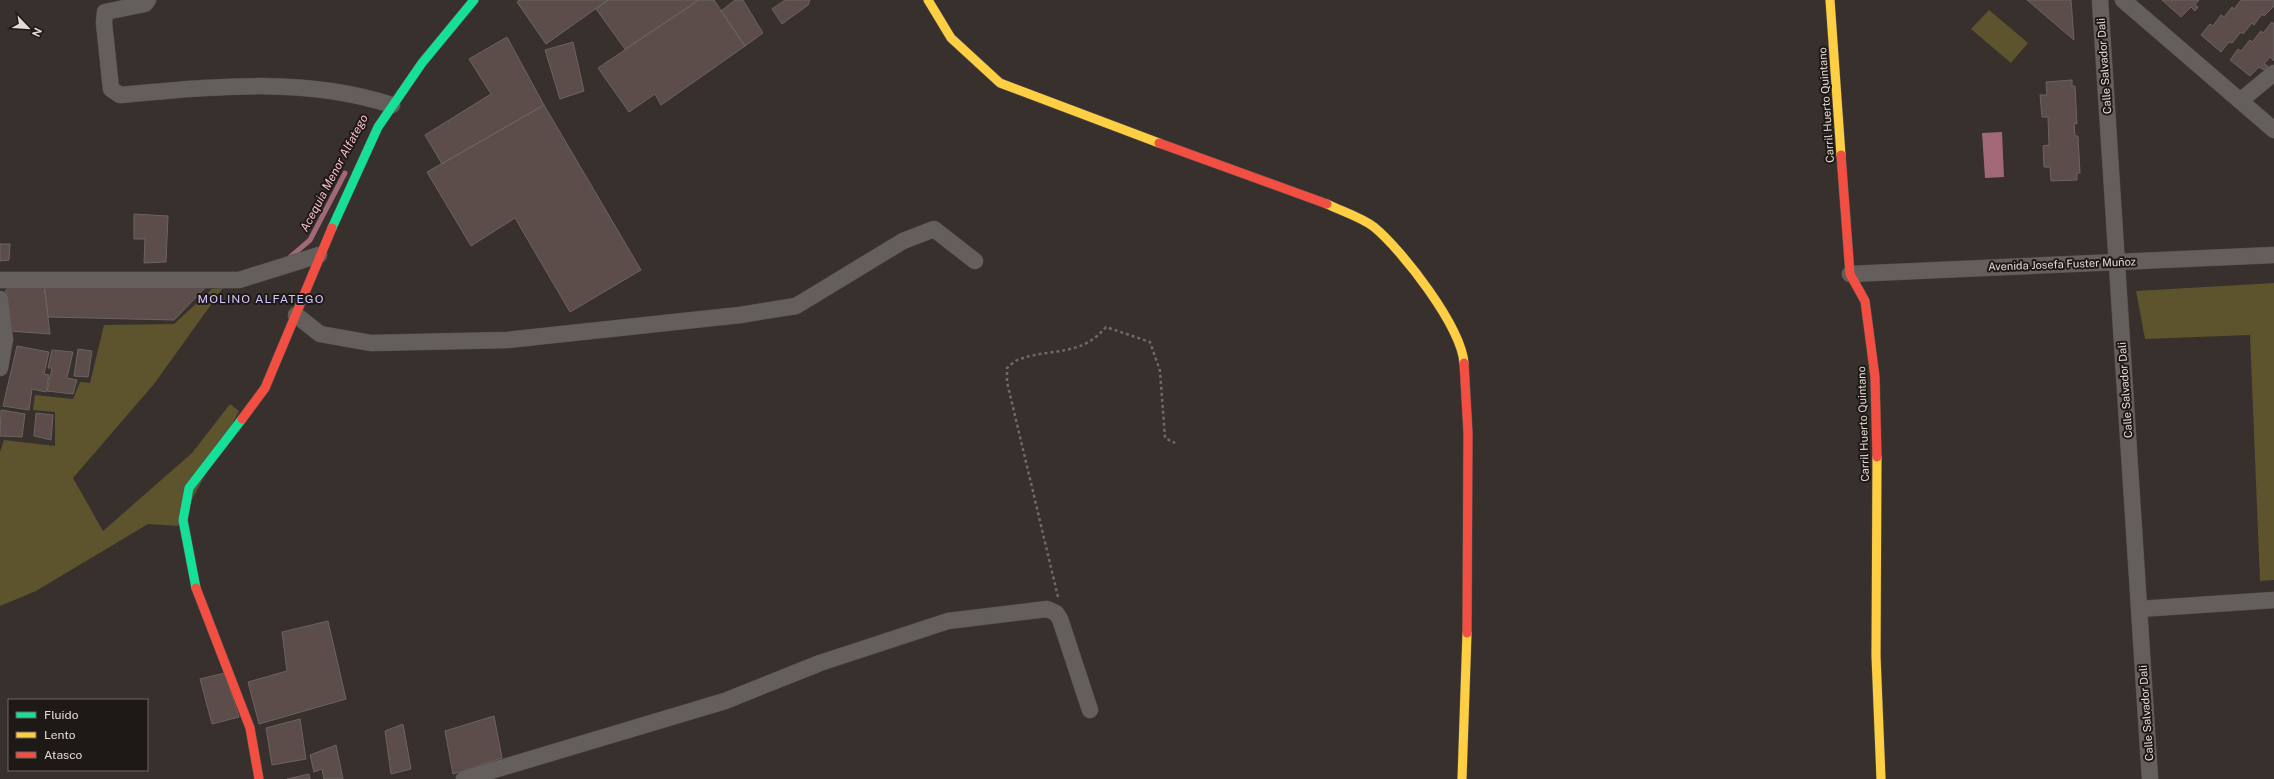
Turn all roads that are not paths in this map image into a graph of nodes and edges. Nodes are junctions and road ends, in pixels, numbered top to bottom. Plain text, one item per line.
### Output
1 (148, 0) edge
2 (474, 0) edge
3 (928, 0) edge
4 (1830, 0) edge
5 (2100, 0) edge
6 (2122, 0) edge
7 (2274, 73) edge
8 (2240, 101) junction
9 (392, 104) junction
10 (2274, 130) edge
11 (319, 255) junction
12 (2274, 255) edge
13 (975, 261) dead end
14 (2117, 262) junction
15 (1850, 274) junction
16 (0, 280) edge
17 (0, 300) edge
18 (296, 315) junction
19 (0, 368) edge
20 (2274, 600) edge
21 (2139, 610) junction
22 (1090, 710) dead end
23 (259, 779) edge
24 (464, 779) edge
25 (1462, 779) edge
26 (1881, 779) edge
27 (2150, 779) edge

1 - 9 street
2 - 9 street
3 - 25 street
4 - 15 street, Carril Huerto Quintano
5 - 14 street, Calle Salvador Dali
6 - 8 street
7 - 8 street
8 - 10 street
9 - 11 street
11 - 16 street
11 - 18 street
12 - 14 street, Avenida Josefa Fuster Muñoz
13 - 18 street
14 - 15 street, Avenida Josefa Fuster Muñoz
14 - 21 street, Calle Salvador Dali
15 - 26 street, Carril Huerto Quintano
17 - 19 street
18 - 23 street
20 - 21 street
21 - 27 street, Calle Salvador Dali
22 - 24 street

